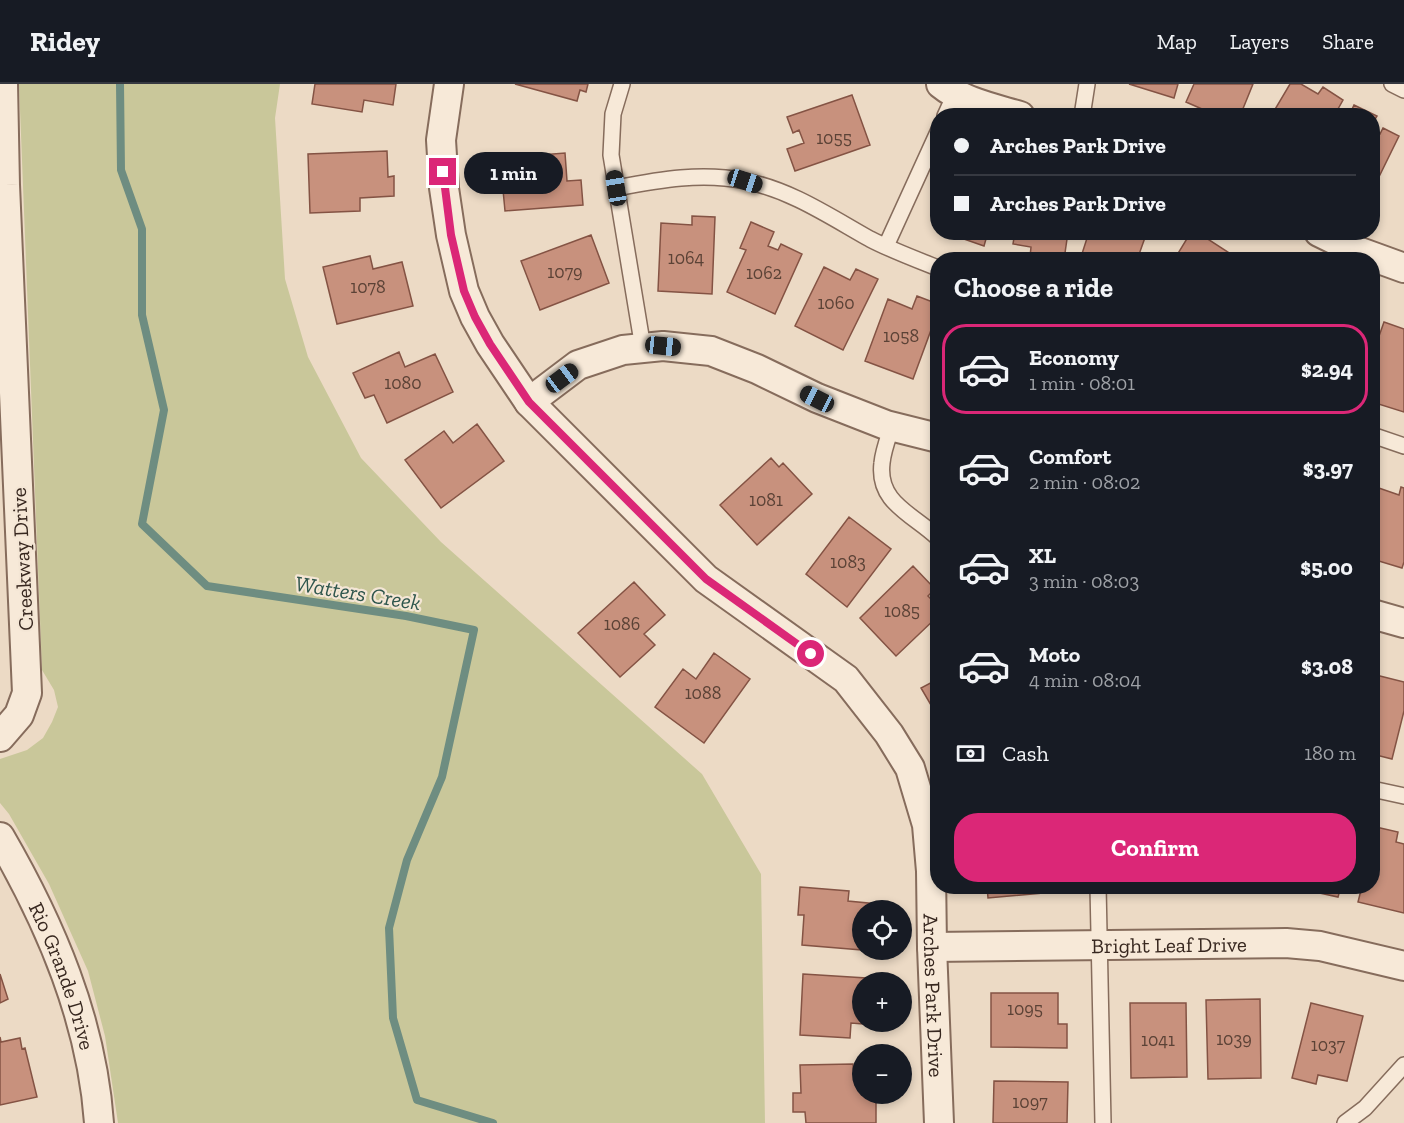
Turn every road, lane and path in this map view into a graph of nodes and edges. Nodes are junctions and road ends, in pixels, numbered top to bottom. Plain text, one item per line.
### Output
1 (3, 84) edge
2 (449, 84) edge
3 (622, 84) edge
4 (1087, 84) edge
5 (1392, 84) edge
6 (1404, 90) edge
7 (947, 98) edge
8 (993, 108) edge
9 (1083, 108) edge
10 (930, 150) edge
11 (3, 185) edge
12 (616, 188) junction
13 (1335, 240) edge
14 (886, 246) junction
15 (1360, 252) edge
16 (1380, 259) edge
17 (930, 265) edge
18 (1404, 268) edge
19 (643, 348) junction
20 (529, 402) junction
21 (892, 426) junction
22 (930, 436) edge
23 (1380, 438) edge
24 (1404, 446) edge
25 (9, 478) edge
26 (930, 532) edge
27 (1380, 616) edge
28 (1404, 623) edge
29 (0, 737) edge
30 (1380, 791) edge
31 (1404, 796) edge
32 (0, 837) edge
33 (930, 852) edge
34 (932, 894) edge
35 (1098, 894) edge
36 (1100, 945) junction
37 (932, 947) junction
38 (1404, 966) edge
39 (1404, 1065) edge
40 (99, 1123) edge
41 (939, 1123) edge
42 (1103, 1123) edge
43 (1345, 1123) edge

1 - 11 street, Creekway Drive
2 - 20 street, Arches Park Drive
3 - 12 lane
4 - 9 lane
5 - 6 lane
7 - 8 street
10 - 14 lane
11 - 25 street, Creekway Drive
12 - 14 lane
12 - 19 lane
13 - 15 street
14 - 17 lane
16 - 18 street
19 - 20 street
19 - 21 street
20 - 33 street, Arches Park Drive
21 - 22 street
21 - 26 lane
23 - 24 lane
25 - 29 street, Creekway Drive
27 - 28 street
30 - 31 lane
32 - 40 street, Rio Grande Drive
34 - 37 street, Arches Park Drive
35 - 36 lane
36 - 37 street, Bright Leaf Drive
36 - 38 street, Bright Leaf Drive
36 - 42 lane
37 - 41 street, Arches Park Drive
39 - 43 lane

